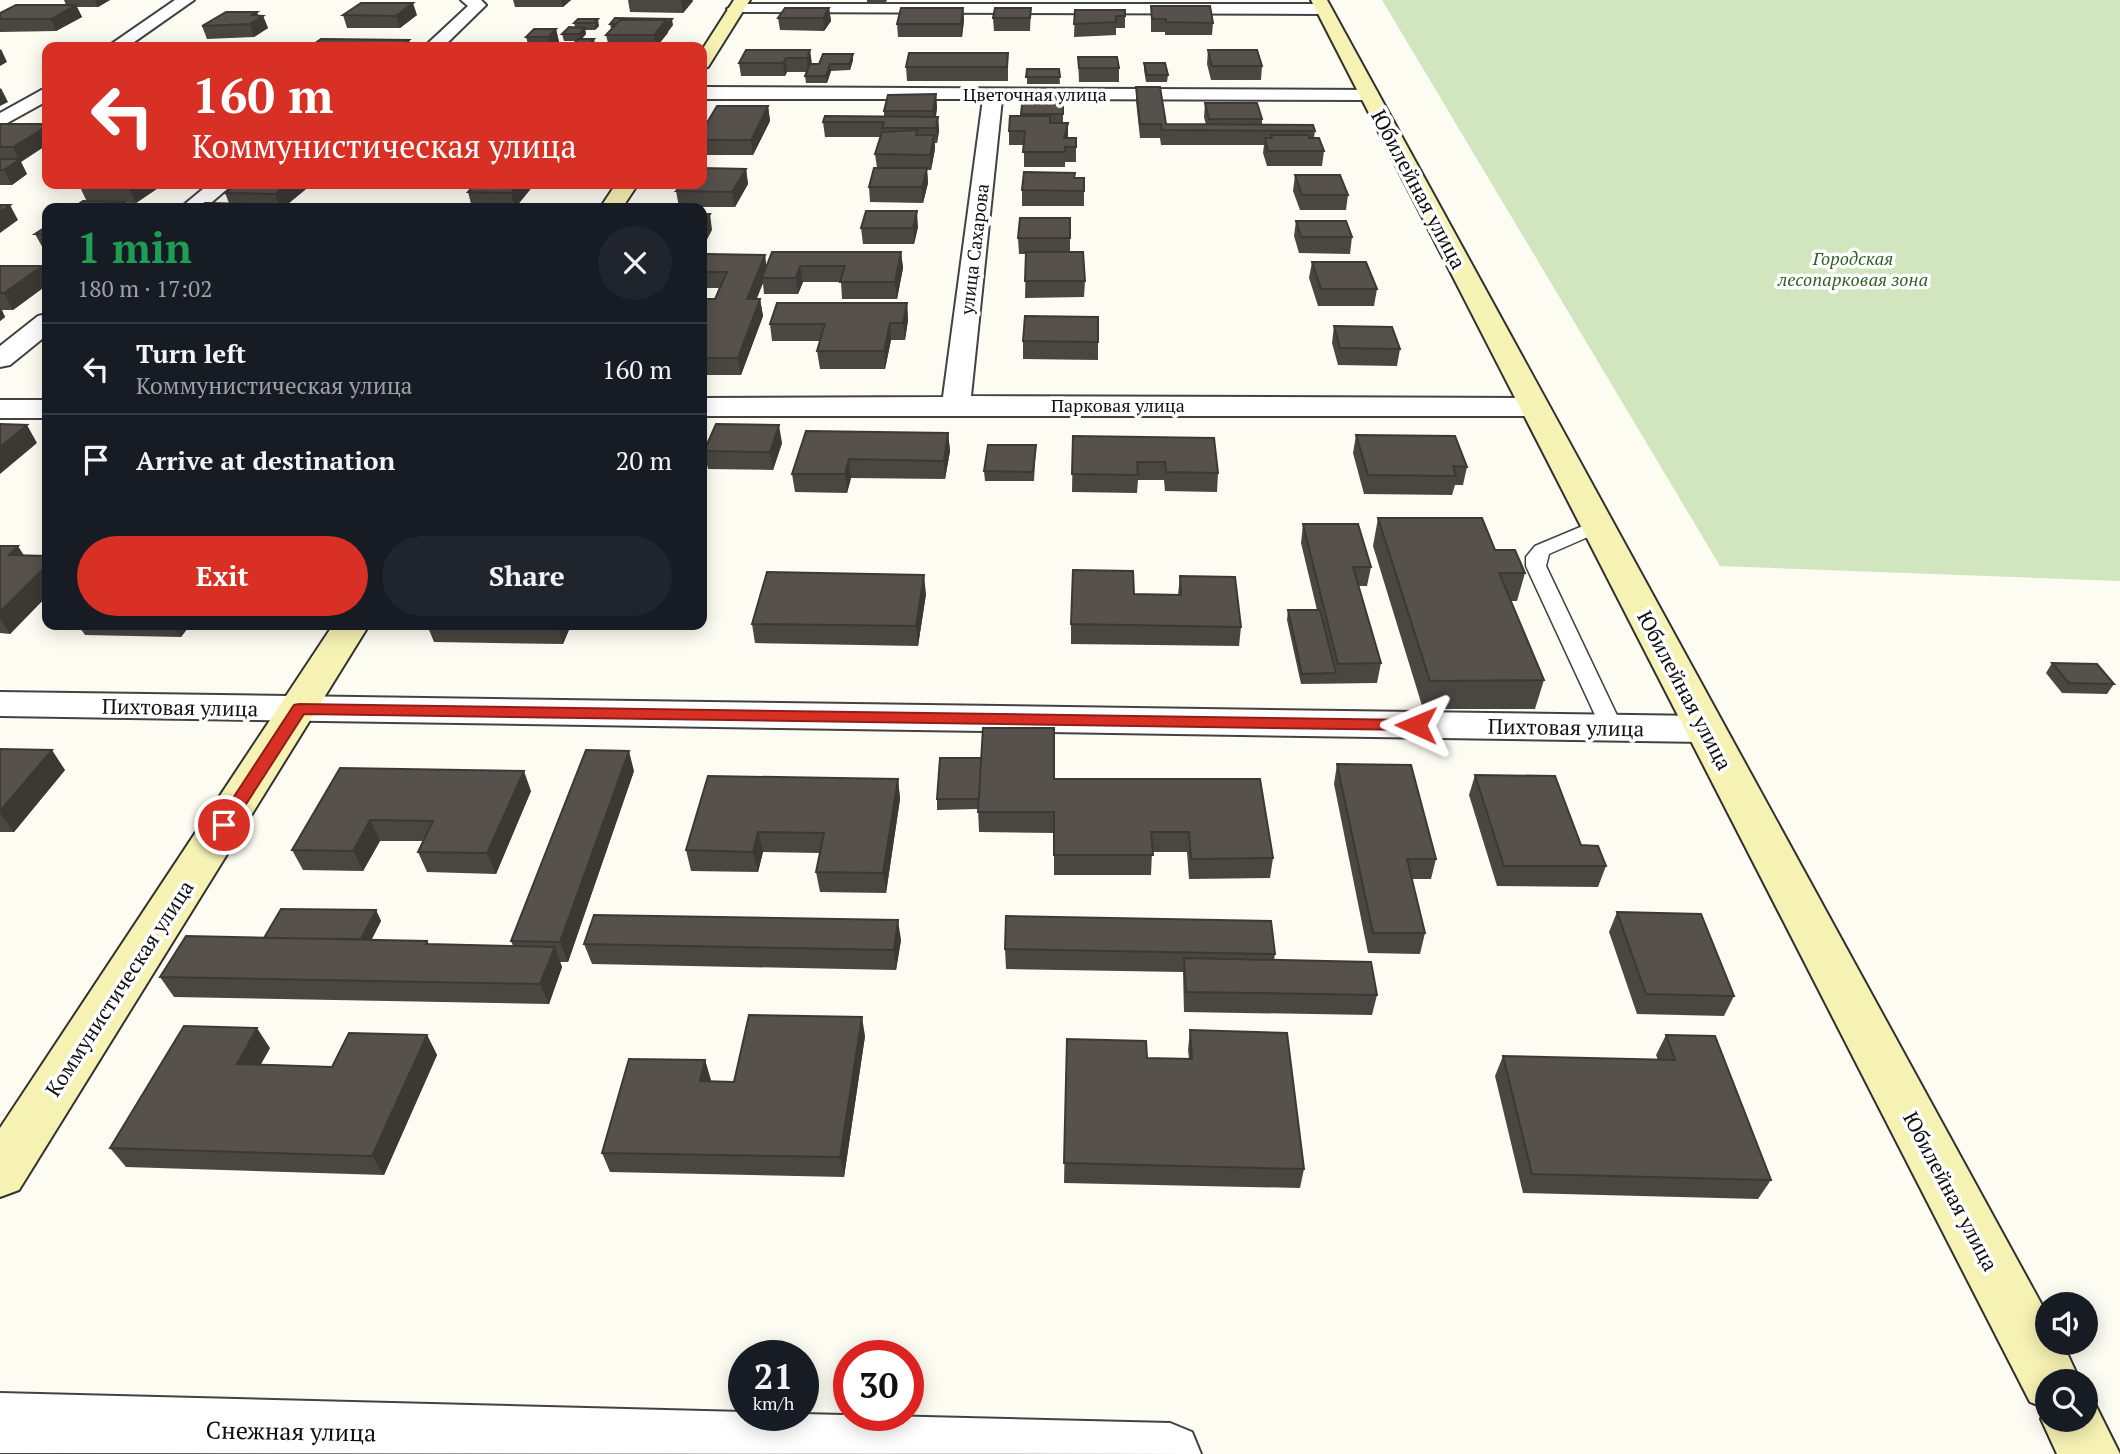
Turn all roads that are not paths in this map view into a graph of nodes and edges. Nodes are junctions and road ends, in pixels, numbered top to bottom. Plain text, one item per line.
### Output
1 (186, 0) edge
2 (469, 0) edge
3 (739, 5) edge
4 (1321, 5) edge
5 (123, 42) edge
6 (439, 42) edge
7 (707, 55) edge
8 (12, 92) dead end
9 (42, 93) edge
10 (707, 93) edge
11 (993, 94) junction
12 (1369, 94) junction
13 (42, 96) edge
14 (0, 121) edge
15 (216, 189) edge
16 (197, 203) edge
17 (42, 326) edge
18 (0, 359) edge
19 (956, 405) junction
20 (707, 407) edge
21 (1534, 407) junction
22 (0, 409) edge
23 (42, 409) edge
24 (1597, 526) junction
25 (348, 630) edge
26 (0, 704) edge
27 (299, 709) junction
28 (1612, 727) junction
29 (1704, 729) junction
30 (0, 1173) edge
31 (2045, 1369) edge
32 (0, 1423) edge
33 (2078, 1432) edge
34 (1170, 1454) edge
35 (2090, 1454) edge

1 - 5 street
2 - 6 street
3 - 4 street
3 - 7 street
4 - 12 street, Юбилейная улица
8 - 9 street
10 - 11 street, Цветочная улица
11 - 12 street, Цветочная улица
11 - 19 street, улица Сахарова
12 - 21 street, Юбилейная улица
13 - 14 street
15 - 16 street
17 - 18 street
19 - 20 street, Парковая улица
19 - 21 street, Парковая улица
21 - 24 street, Юбилейная улица
22 - 23 street
24 - 28 lane
24 - 29 street, Юбилейная улица
25 - 27 street, Коммунистическая улица
26 - 27 street, Пихтовая улица
27 - 28 street, Пихтовая улица
27 - 30 street, Коммунистическая улица
28 - 29 street, Пихтовая улица
29 - 31 street, Юбилейная улица
32 - 34 street, Снежная улица
33 - 35 street

